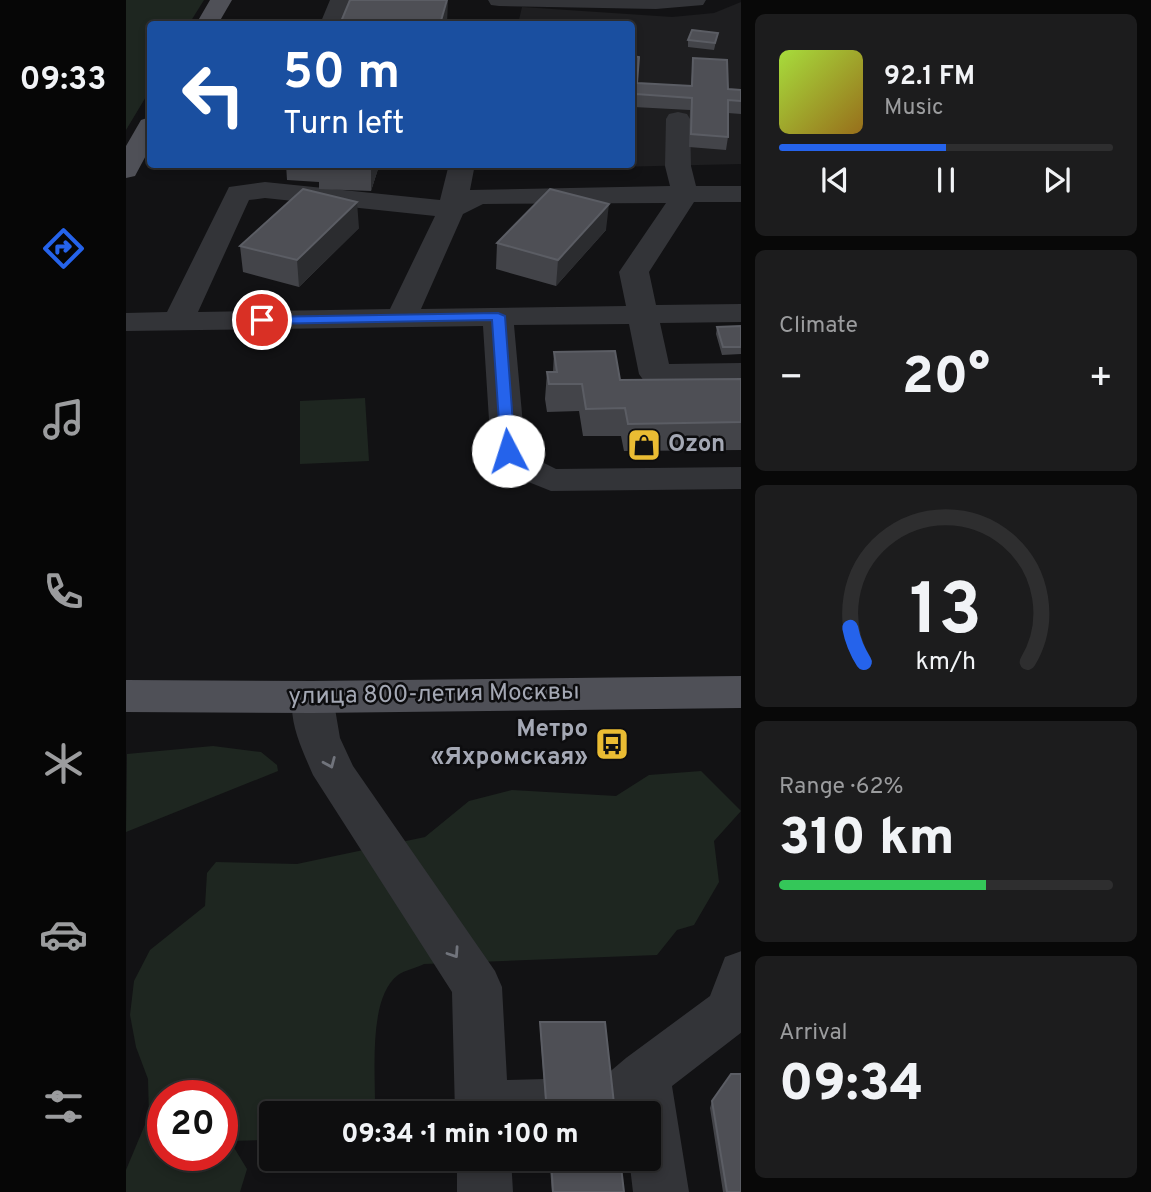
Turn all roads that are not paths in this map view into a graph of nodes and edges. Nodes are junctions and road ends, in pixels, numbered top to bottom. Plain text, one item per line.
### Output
1 (221, 0) edge
2 (341, 0) edge
3 (500, 0) edge
4 (695, 0) edge
5 (209, 21) edge
6 (332, 21) edge
7 (495, 21) edge
8 (678, 119) dead end
9 (147, 131) edge
10 (461, 168) edge
11 (126, 170) edge
12 (270, 177) edge
13 (741, 194) edge
14 (685, 195) junction
15 (452, 209) junction
16 (741, 313) edge
17 (641, 314) junction
18 (498, 316) junction
19 (401, 318) junction
20 (178, 322) junction
21 (126, 323) edge
22 (741, 373) edge
23 (741, 478) edge
24 (741, 692) edge
25 (126, 696) edge
26 (312, 697) junction
27 (738, 998) edge
28 (482, 1101) edge
29 (484, 1171) edge
30 (485, 1192) edge
31 (661, 1192) edge

1 - 5 main road
2 - 6 street
3 - 4 street
3 - 7 street
8 - 14 street
9 - 11 main road
10 - 15 street
12 - 15 street
12 - 20 street
13 - 14 street
14 - 15 street
14 - 17 street
15 - 19 street
16 - 17 street
17 - 18 street
17 - 22 street
18 - 19 street
18 - 23 street
19 - 20 street
20 - 21 street
24 - 26 main road, улица 800-летия Москвы
25 - 26 main road, улица 800-летия Москвы
26 -> 28 street
27 - 31 street
29 - 30 street

